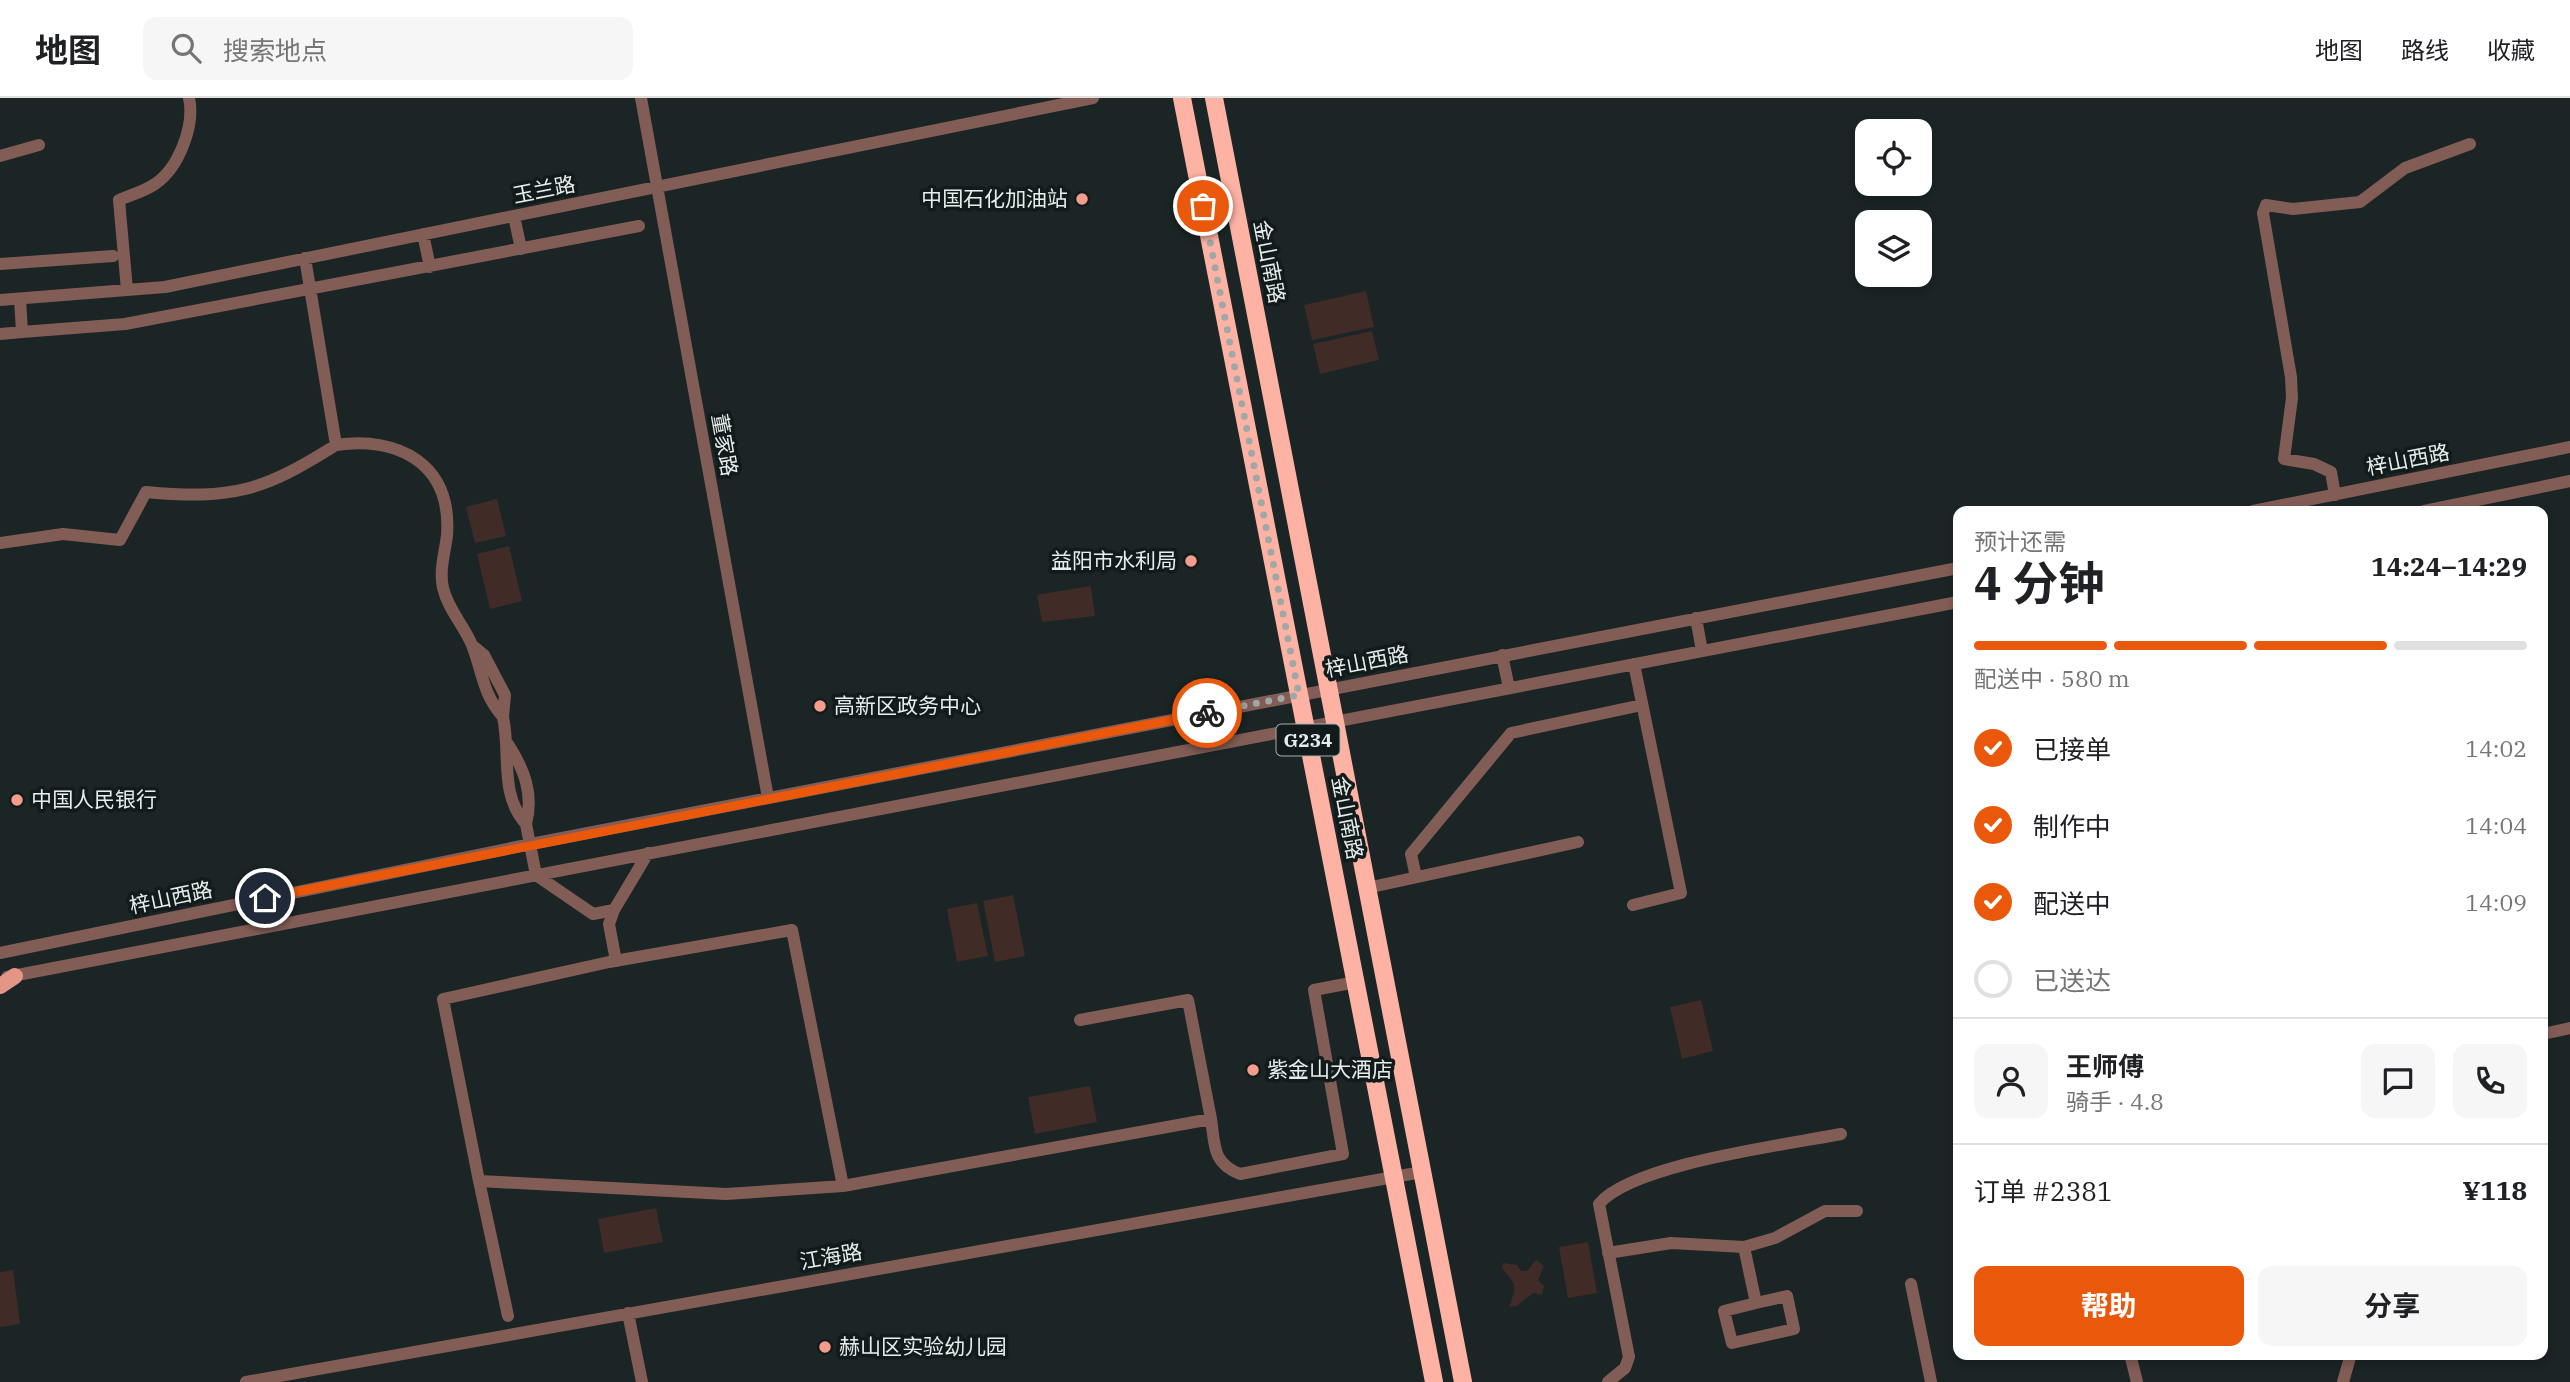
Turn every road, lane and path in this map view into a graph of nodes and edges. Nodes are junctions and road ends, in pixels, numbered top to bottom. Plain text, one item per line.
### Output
1 (189, 98) edge
2 (641, 98) edge
3 (1093, 98) edge
4 (1182, 98) edge
5 (1214, 98) edge
6 (2470, 144) dead end
7 (38, 145) dead end
8 (0, 156) edge
9 (659, 186) junction
10 (514, 216) junction
11 (639, 226) dead end
12 (423, 234) junction
13 (521, 249) junction
14 (113, 256) dead end
15 (305, 258) junction
16 (0, 264) edge
17 (430, 267) junction
18 (127, 290) junction
19 (311, 290) junction
20 (20, 299) junction
21 (0, 300) edge
22 (22, 332) junction
23 (0, 334) edge
24 (336, 444) junction
25 (2570, 447) edge
26 (2570, 481) edge
27 (2335, 495) junction
28 (2302, 506) edge
29 (2448, 506) edge
30 (0, 543) edge
31 (1953, 569) edge
32 (1953, 603) edge
33 (1696, 618) junction
34 (1702, 651) junction
35 (1502, 655) junction
36 (1634, 664) junction
37 (1509, 688) junction
38 (1328, 689) junction
39 (1299, 695) junction
40 (1642, 705) junction
41 (1334, 721) junction
42 (1306, 727) junction
43 (508, 744) junction
44 (768, 798) junction
45 (526, 824) junction
46 (1578, 842) dead end
47 (531, 844) junction
48 (648, 853) junction
49 (536, 875) junction
50 (1416, 877) junction
51 (1367, 888) junction
52 (1633, 905) dead end
53 (614, 910) junction
54 (593, 914) junction
55 (0, 953) edge
56 (612, 961) junction
57 (8, 977) edge
58 (1356, 982) junction
59 (0, 986) edge
60 (1080, 1020) dead end
61 (2570, 1028) edge
62 (2548, 1033) edge
63 (1210, 1119) junction
64 (1841, 1134) dead end
65 (1422, 1172) junction
66 (1393, 1177) junction
67 (479, 1181) junction
68 (843, 1186) junction
69 (1857, 1211) dead end
70 (1744, 1247) junction
71 (1608, 1253) junction
72 (1911, 1284) dead end
73 (1756, 1303) junction
74 (628, 1313) junction
75 (508, 1316) dead end
76 (2132, 1360) edge
77 (2349, 1360) edge
78 (246, 1382) edge
79 (642, 1382) edge
80 (1434, 1382) edge
81 (1463, 1382) edge
82 (1608, 1382) edge
83 (1931, 1382) edge
84 (2137, 1382) edge
85 (2343, 1382) edge

1 - 18 street
2 - 9 street, 董家路
3 - 9 street, 玉兰路
4 - 39 highway, 金山南路 / G234
5 - 38 highway, 金山南路 / G234
6 - 27 street
7 - 8 street
9 - 10 street, 玉兰路
9 - 44 street, 董家路
10 - 12 street, 玉兰路
10 - 13 street
11 - 13 street
12 - 15 street, 玉兰路
12 - 17 street
13 - 17 street
14 - 16 street
15 - 18 street, 玉兰路
15 - 19 street
17 - 19 street
18 - 20 street, 玉兰路
19 - 22 street
19 - 24 street
20 - 21 street, 玉兰路
20 - 22 street
22 - 23 street
24 - 30 street
24 - 43 street
25 - 27 street, 梓山西路
26 - 29 street
27 - 28 street, 梓山西路
31 - 33 street, 梓山西路
32 - 34 street
33 - 34 street
33 - 35 street, 梓山西路
34 - 36 street
35 - 37 street
35 - 38 street, 梓山西路
36 - 37 street
36 - 40 street
37 - 41 street
38 - 39 street, 梓山西路
38 - 41 highway, 金山南路 / G234
39 - 42 highway, 金山南路 / G234
39 - 44 street, 梓山西路
40 - 50 street
40 - 52 street
41 - 42 street
41 - 51 highway, 金山南路 / G234
42 - 48 street
42 - 58 highway, 金山南路 / G234
43 - 45 street
43 - 45 street
44 - 47 street, 梓山西路
45 - 47 street
46 - 50 street
47 - 49 street
47 - 55 street, 梓山西路
48 - 49 street
48 - 53 street
49 - 54 street
49 - 57 street
50 - 51 street
51 - 65 highway, 金山南路 / G234
53 - 54 street
53 - 56 street
54 - 56 street
56 - 67 street
56 - 68 street
57 - 59 main road
58 - 63 street
58 - 66 highway, 金山南路 / G234
60 - 63 street
61 - 62 street
63 - 68 street
64 - 71 street
65 - 66 street, 江海路
65 - 81 highway, 金山南路 / G234
66 - 74 street, 江海路
66 - 80 highway, 金山南路 / G234
67 - 68 street
67 - 75 street
69 - 70 street
70 - 71 street
70 - 73 street
71 - 82 street
72 - 83 street
73 - 73 street
74 - 78 street, 江海路
74 - 79 street
76 - 84 street
77 - 85 street

